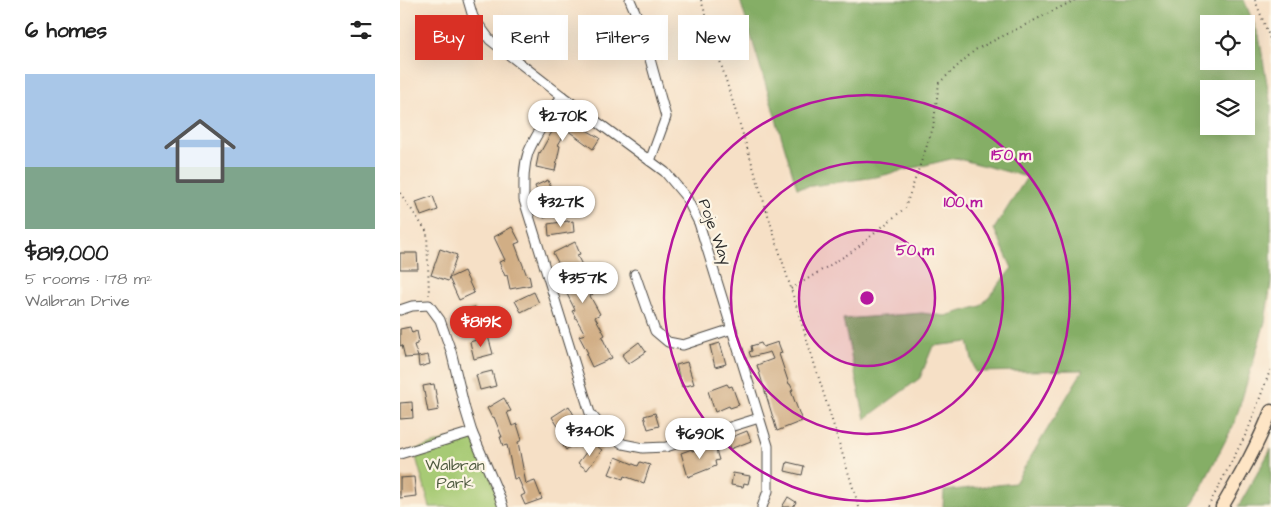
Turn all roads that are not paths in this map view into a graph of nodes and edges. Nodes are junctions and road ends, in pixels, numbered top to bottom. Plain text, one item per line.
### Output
1 (468, 0) edge
2 (630, 0) edge
3 (562, 96) junction
4 (650, 161) junction
5 (635, 274) dead end
6 (400, 310) edge
7 (732, 329) junction
8 (1271, 411) edge
9 (759, 418) junction
10 (472, 432) junction
11 (400, 454) edge
12 (503, 507) edge
13 (762, 507) edge
14 (1222, 507) edge

1 - 3 street, Poje Way
2 - 4 street
3 - 4 street, Poje Way
3 - 9 street
4 - 7 street, Poje Way
5 - 7 street
6 - 10 street
7 - 9 street, Poje Way
8 - 14 main road
9 - 13 street, Poje Way
10 - 11 street
10 - 12 street

